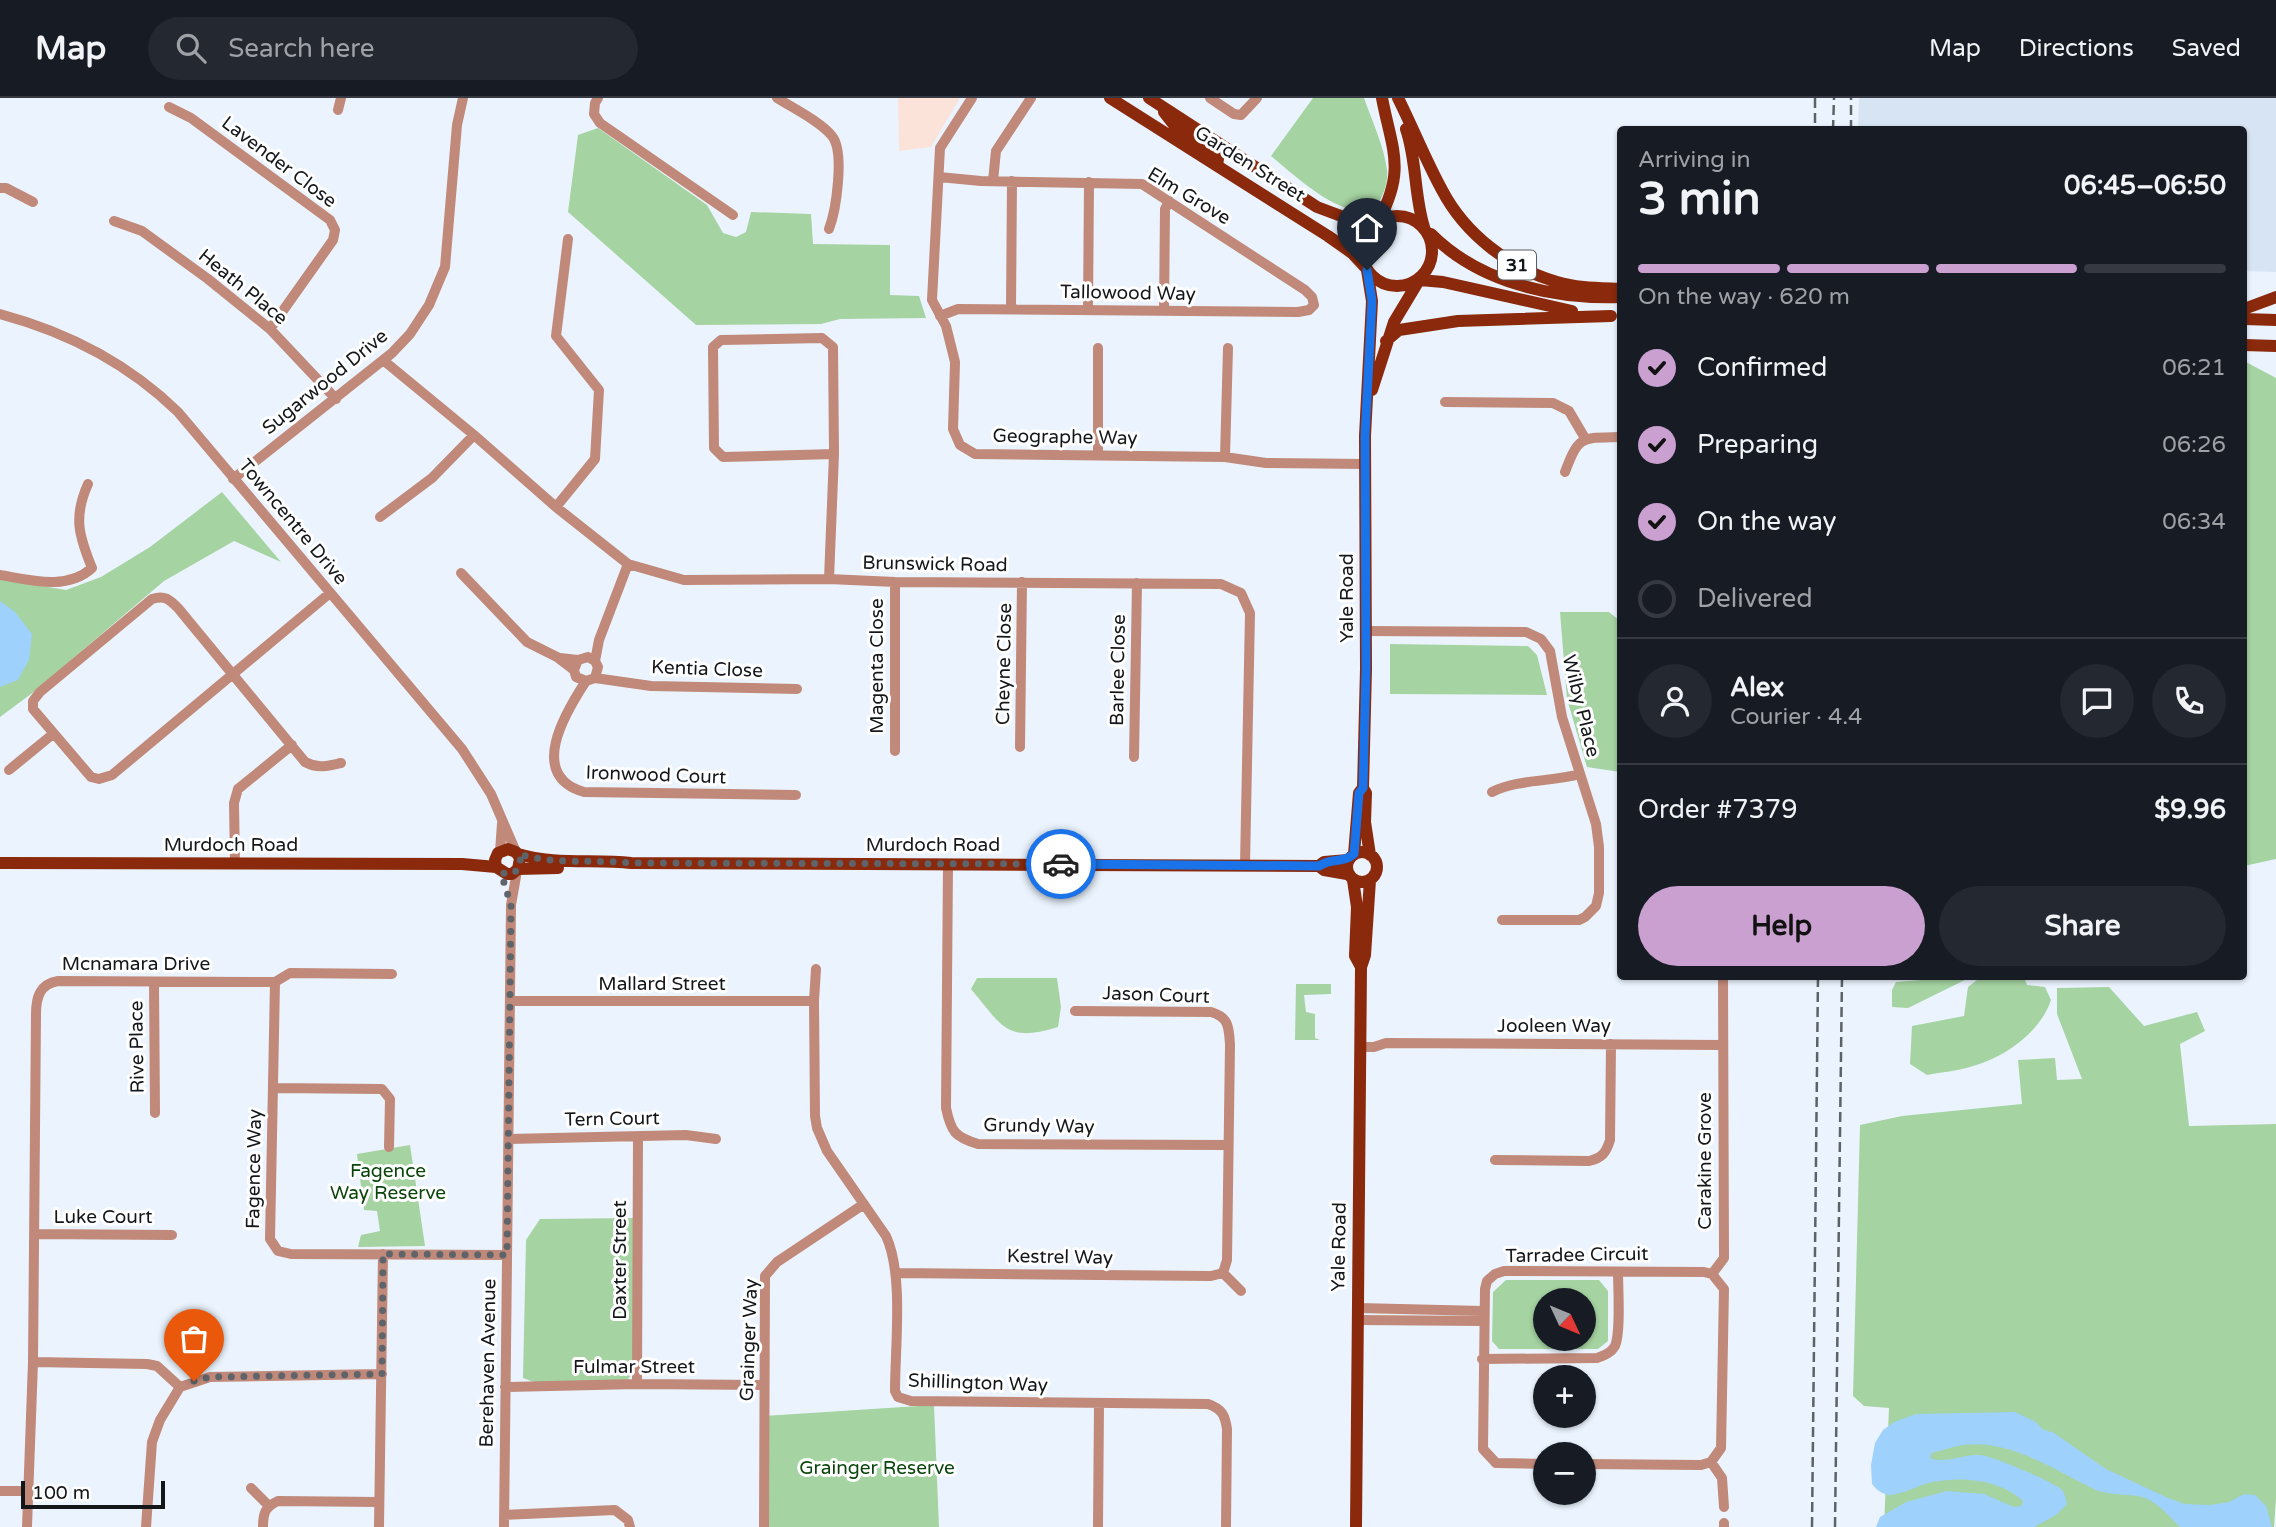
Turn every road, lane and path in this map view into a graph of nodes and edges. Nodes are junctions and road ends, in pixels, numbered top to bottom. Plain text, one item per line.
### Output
1 (341, 98) edge
2 (463, 98) edge
3 (598, 98) edge
4 (777, 98) edge
5 (972, 98) edge
6 (1031, 98) edge
7 (1110, 98) edge
8 (1209, 98) edge
9 (1257, 98) edge
10 (1398, 98) edge
11 (1381, 100) edge
12 (1153, 101) edge
13 (169, 107) dead end
14 (338, 110) dead end
15 (1217, 166) junction
16 (939, 177) junction
17 (993, 181) junction
18 (1012, 181) junction
19 (1089, 182) junction
20 (0, 188) edge
21 (1169, 201) junction
22 (33, 202) dead end
23 (733, 215) dead end
24 (1378, 220) junction
25 (114, 221) dead end
26 (1425, 228) junction
27 (829, 229) dead end
28 (568, 239) dead end
29 (1366, 269) junction
30 (1419, 281) junction
31 (1617, 289) edge
32 (1617, 297) edge
33 (2276, 298) edge
34 (1314, 305) joint
35 (2247, 308) edge
36 (1012, 309) junction
37 (1087, 310) junction
38 (1164, 311) junction
39 (0, 314) edge
40 (1616, 316) edge
41 (2247, 319) edge
42 (2276, 320) edge
43 (943, 321) junction
44 (270, 329) junction
45 (1386, 341) junction
46 (2247, 345) edge
47 (2260, 345) junction
48 (2276, 345) edge
49 (1098, 348) dead end
50 (1228, 348) dead end
51 (2276, 352) edge
52 (388, 356) junction
53 (336, 399) junction
54 (1445, 402) dead end
55 (1367, 407) junction
56 (474, 435) junction
57 (1617, 438) edge
58 (1586, 439) junction
59 (834, 454) junction
60 (1098, 454) junction
61 (1225, 457) junction
62 (1366, 464) junction
63 (1564, 472) dead end
64 (233, 479) junction
65 (88, 484) dead end
66 (556, 508) junction
67 (380, 517) dead end
68 (628, 564) junction
69 (461, 573) dead end
70 (0, 575) edge
71 (829, 579) junction
72 (895, 582) junction
73 (1022, 582) junction
74 (1137, 583) junction
75 (330, 593) junction
76 (1366, 631) junction
77 (586, 669) junction
78 (233, 673) junction
79 (797, 689) dead end
80 (53, 734) junction
81 (292, 745) junction
82 (1020, 747) dead end
83 (895, 751) dead end
84 (1135, 757) dead end
85 (341, 762) dead end
86 (9, 770) dead end
87 (1580, 774) junction
88 (1363, 788) junction
89 (1492, 792) dead end
90 (796, 795) dead end
91 (502, 820) junction
92 (517, 853) junction
93 (1370, 855) junction
94 (1351, 857) junction
95 (499, 861) junction
96 (0, 863) edge
97 (631, 863) junction
98 (235, 864) junction
99 (948, 864) junction
100 (1245, 865) junction
101 (1319, 866) junction
102 (518, 870) junction
103 (1350, 877) junction
104 (1370, 880) junction
105 (511, 905) junction
106 (1591, 912) junction
107 (1502, 920) dead end
108 (1601, 921) dead end
109 (1361, 967) junction
110 (816, 969) dead end
111 (392, 974) dead end
112 (1723, 980) edge
113 (154, 982) junction
114 (275, 982) junction
115 (511, 1001) junction
116 (814, 1001) junction
117 (1075, 1011) dead end
118 (1361, 1042) junction
119 (1611, 1044) junction
120 (1722, 1045) junction
121 (273, 1088) junction
122 (155, 1113) dead end
123 (639, 1137) junction
124 (509, 1139) junction
125 (716, 1139) dead end
126 (1228, 1145) junction
127 (390, 1147) dead end
128 (1496, 1160) dead end
129 (864, 1204) junction
130 (34, 1234) junction
131 (172, 1235) dead end
132 (383, 1254) junction
133 (507, 1255) junction
134 (1618, 1272) junction
135 (896, 1273) junction
136 (1223, 1273) junction
137 (1712, 1274) junction
138 (1241, 1291) dead end
139 (1357, 1314) junction
140 (1483, 1316) junction
141 (1482, 1359) junction
142 (33, 1362) junction
143 (382, 1374) junction
144 (637, 1384) junction
145 (763, 1385) junction
146 (180, 1387) junction
147 (505, 1387) junction
148 (1099, 1404) junction
149 (1711, 1462) junction
150 (1533, 1464) edge
151 (1596, 1464) edge
152 (251, 1488) dead end
153 (0, 1491) edge
154 (27, 1491) junction
155 (379, 1502) junction
156 (268, 1506) junction
157 (1724, 1507) dead end
158 (504, 1521) edge
159 (27, 1527) edge
160 (146, 1527) edge
161 (263, 1527) edge
162 (379, 1527) edge
163 (630, 1527) edge
164 (764, 1527) edge
165 (1098, 1527) edge
166 (1226, 1527) edge
167 (1356, 1527) edge

1 - 14 street
2 - 52 street, Sugarwood Drive
3 - 23 street
4 - 27 street
5 - 16 street, Geographe Way
6 - 17 street
7 - 15 main road, Garden Street
8 - 9 street
10 - 26 main road, 31
10 - 31 main road, 31
11 - 24 main road
12 - 15 main road
12 - 24 main road, Garden Street
13 - 44 street, Lavender Close
15 - 29 main road, Garden Street
16 - 17 street, Elm Grove
16 - 43 street, Geographe Way
17 - 18 street, Elm Grove
18 - 19 street, Elm Grove
18 - 36 street
19 - 21 street, Elm Grove
19 - 37 street
20 - 22 street
21 - 34 street, Elm Grove
21 - 38 street
24 - 26 main road, 31
24 - 29 main road
25 - 44 street, Heath Place
26 - 30 main road, 31
26 - 32 main road, 31
28 - 66 street
29 - 30 main road, 31
29 - 55 main road, Yale Road
30 - 40 main road, 31
30 - 45 main road, Yale Road
33 - 35 main road
34 - 38 street, Tallowood Way
36 - 37 street, Tallowood Way
36 - 43 street, Tallowood Way
37 - 38 street, Tallowood Way
39 - 64 street, Towncentre Drive
40 - 45 main road
41 - 42 main road
43 - 60 street, Geographe Way
44 - 53 street, Heath Place
45 - 55 main road, Yale Road
46 - 47 main road
47 - 48 main road
47 - 51 main road
49 - 60 street
50 - 61 street
52 - 53 street, Sugarwood Drive
52 - 56 street, Brunswick Road
53 - 64 street, Sugarwood Drive
54 - 58 street
55 - 62 main road, Yale Road
56 - 66 street, Brunswick Road
56 - 67 street
57 - 58 street
58 - 63 street
59 - 59 street
59 - 71 street
60 - 61 street, Geographe Way
61 - 62 street, Geographe Way
62 - 76 main road, Yale Road
64 - 75 street, Towncentre Drive
65 - 70 street
66 - 68 street, Brunswick Road
68 - 71 street, Brunswick Road
68 - 77 street, Ironwood Court
69 - 77 street, Kentia Close
71 - 72 street, Brunswick Road
72 - 73 street, Brunswick Road
72 - 83 street, Magenta Close
73 - 74 street, Brunswick Road
73 - 82 street, Cheyne Close
74 - 84 street, Barlee Close
74 - 100 street, Brunswick Road
75 - 78 street
75 - 91 street, Towncentre Drive
76 - 87 street, Wilby Place
76 - 88 main road, Yale Road
77 - 79 street, Kentia Close
77 - 90 street, Ironwood Court
78 - 80 street
78 - 80 street
78 - 81 street
80 - 86 street
81 - 85 street
81 - 98 street
87 - 89 street
87 - 106 street, Wilby Place
88 - 93 main road, Yale Road
88 - 94 main road, Yale Road
91 - 92 street, Towncentre Drive
91 - 95 street, Towncentre Drive
92 - 95 main road, Murdoch Road
92 - 97 main road, Murdoch Road
92 - 102 main road
93 - 94 main road
93 - 104 main road
94 - 101 main road, Murdoch Road
94 - 103 main road
95 - 98 main road, Murdoch Road
95 - 102 main road, Murdoch Road
95 - 105 street, Berehaven Avenue
96 - 98 main road, Murdoch Road
97 - 99 main road, Murdoch Road
97 - 102 main road, Murdoch Road
99 - 100 main road, Murdoch Road
99 - 126 street, Grundy Way
100 - 101 main road, Murdoch Road
101 - 103 main road, Murdoch Road
102 - 105 street, Berehaven Avenue
103 - 104 main road
103 - 109 main road, Yale Road
104 - 109 main road, Yale Road
105 - 115 street, Berehaven Avenue
106 - 107 street
106 - 108 street
109 - 118 main road, Yale Road
110 - 116 street, Shillington Way
111 - 114 street, Mcnamara Drive
112 - 120 street, Carakine Grove
113 - 114 street, Mcnamara Drive
113 - 122 street, Rive Place
113 - 130 street, Mcnamara Drive
114 - 121 street, Fagence Way
115 - 116 street, Mallard Street
115 - 124 street, Berehaven Avenue
116 - 129 street, Shillington Way
117 - 126 street, Jason Court
118 - 119 street, Jooleen Way
118 - 139 main road, Yale Road
119 - 120 street, Jooleen Way
119 - 128 street
120 - 137 street, Carakine Grove
121 - 127 street
121 - 132 street, Fagence Way
123 - 124 street, Tern Court
123 - 125 street, Tern Court
123 - 144 street, Daxter Street
124 - 133 street, Berehaven Avenue
126 - 136 street
129 - 135 street, Shillington Way
129 - 145 street, Grainger Way
130 - 131 street, Luke Court
130 - 142 street, Mcnamara Drive
132 - 133 street, Fagence Way
132 - 143 street
133 - 147 street, Berehaven Avenue
134 - 137 street, Tarradee Circuit
134 - 140 street, Tarradee Circuit
134 - 141 street
135 - 136 street, Kestrel Way
135 - 148 street, Shillington Way
136 - 138 street
137 - 149 street
139 - 140 street
139 - 167 main road, Yale Road
140 - 141 street, Tarradee Circuit
141 - 150 street, Tarradee Circuit
142 - 146 street
142 - 154 street, Mcnamara Drive
143 - 146 street
143 - 155 street
144 - 145 street, Fulmar Street
144 - 147 street, Fulmar Street
145 - 164 street, Grainger Way
146 - 160 street
147 - 158 street, Berehaven Avenue
148 - 165 street
148 - 166 street, Shillington Way
149 - 151 street
149 - 157 street
152 - 156 street
153 - 154 street
154 - 159 street, Mcnamara Drive
155 - 156 street
155 - 162 street
156 - 161 street
158 - 163 street

